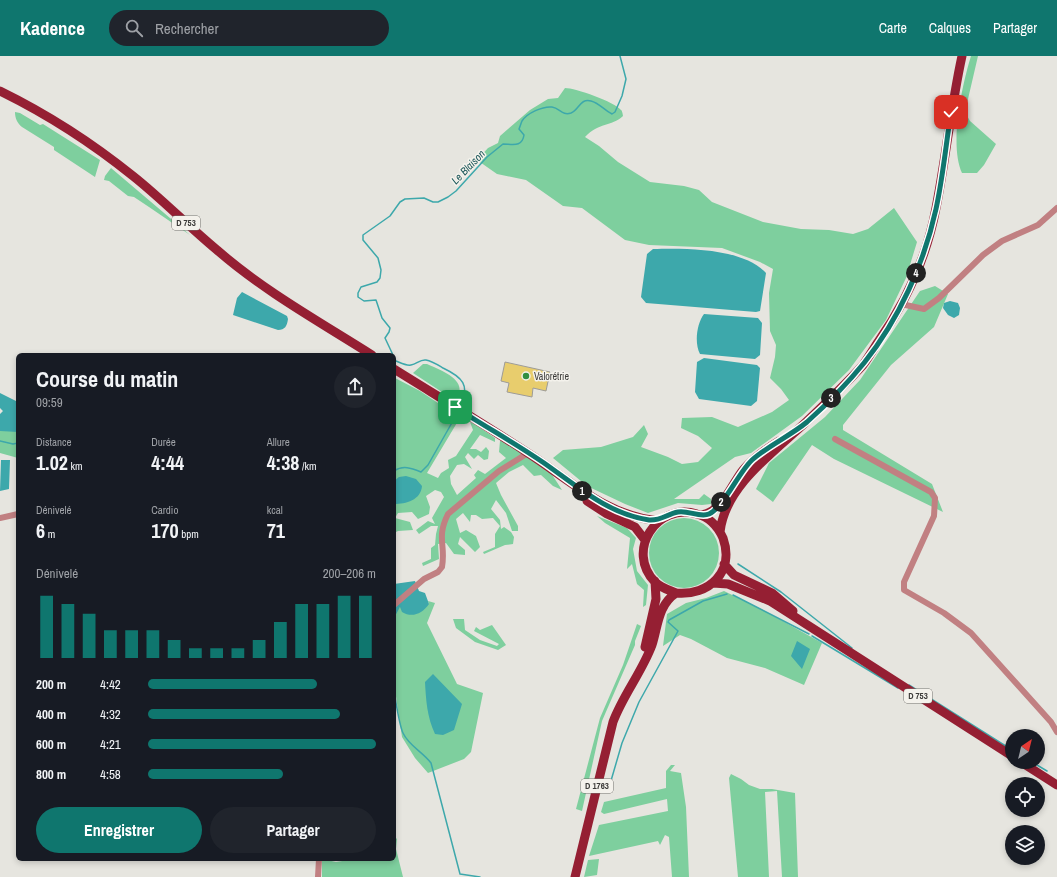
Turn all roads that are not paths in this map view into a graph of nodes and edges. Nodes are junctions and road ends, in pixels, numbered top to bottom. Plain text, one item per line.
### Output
1 (962, 56) edge
2 (0, 91) edge
3 (1057, 208) edge
4 (901, 304) junction
5 (369, 353) edge
6 (396, 370) edge
7 (805, 423) junction
8 (835, 438) dead end
9 (528, 453) junction
10 (560, 476) junction
11 (16, 514) edge
12 (702, 516) junction
13 (0, 518) edge
14 (659, 521) junction
15 (720, 532) junction
16 (645, 540) junction
17 (724, 564) junction
18 (655, 582) junction
19 (713, 583) junction
20 (676, 593) junction
21 (396, 603) edge
22 (823, 636) junction
23 (624, 696) junction
24 (1057, 732) edge
25 (1005, 752) edge
26 (1033, 769) edge
27 (1036, 771) junction
28 (1057, 782) edge
29 (1057, 786) edge
30 (319, 861) edge
31 (318, 877) edge
32 (575, 877) edge

1 - 4 main road
2 - 5 main road, D 753
3 - 4 street
4 - 7 main road
6 - 9 main road
7 - 12 main road
7 - 15 main road
8 - 24 street
9 - 10 main road
9 - 21 street
10 - 14 main road
10 - 16 main road
11 - 13 street
12 - 14 main road
12 - 15 main road
14 - 16 main road
15 - 17 main road
16 - 18 main road
17 - 19 main road
17 - 22 main road, D 753
18 - 20 main road
18 - 23 main road, D 1763
19 - 20 main road
19 - 22 main road, D 753
20 - 23 main road, D 1763
22 - 25 main road, D 753
23 - 32 main road, D 1763
26 - 27 main road
27 - 28 main road
27 - 29 main road
30 - 31 street

